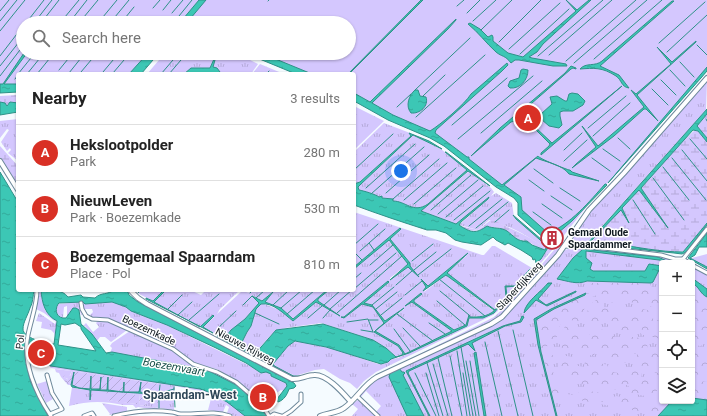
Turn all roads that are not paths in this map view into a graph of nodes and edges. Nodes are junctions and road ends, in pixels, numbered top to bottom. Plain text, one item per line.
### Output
1 (707, 78) edge
2 (0, 161) edge
3 (16, 187) edge
4 (707, 229) edge
5 (565, 246) junction
6 (683, 258) junction
7 (685, 260) edge
8 (695, 267) edge
9 (707, 273) edge
10 (37, 292) edge
11 (131, 292) edge
12 (81, 303) dead end
13 (47, 375) dead end
14 (301, 394) dead end
15 (358, 396) junction
16 (351, 402) junction
17 (374, 414) edge
18 (51, 415) edge
19 (176, 415) edge
20 (84, 416) edge
21 (94, 416) edge
22 (114, 416) edge
23 (230, 416) edge
24 (270, 416) edge
25 (282, 416) edge
26 (320, 416) edge
27 (378, 416) edge

1 - 5 street, Slaperdijkweg
2 - 3 street
4 - 6 street
5 - 6 street
5 - 15 street, Slaperdijkweg
6 - 7 street
8 - 9 street
10 - 18 street, Pol
11 - 16 street, Nieuwe Rijweg
12 - 24 street, Boezemkade
13 - 18 street
14 - 25 street
15 - 16 street, Slaperdijkweg
15 - 17 street
16 - 26 street, Slaperdijkweg
17 - 27 street
19 - 22 street
19 - 23 street
20 - 21 street
24 - 25 street

